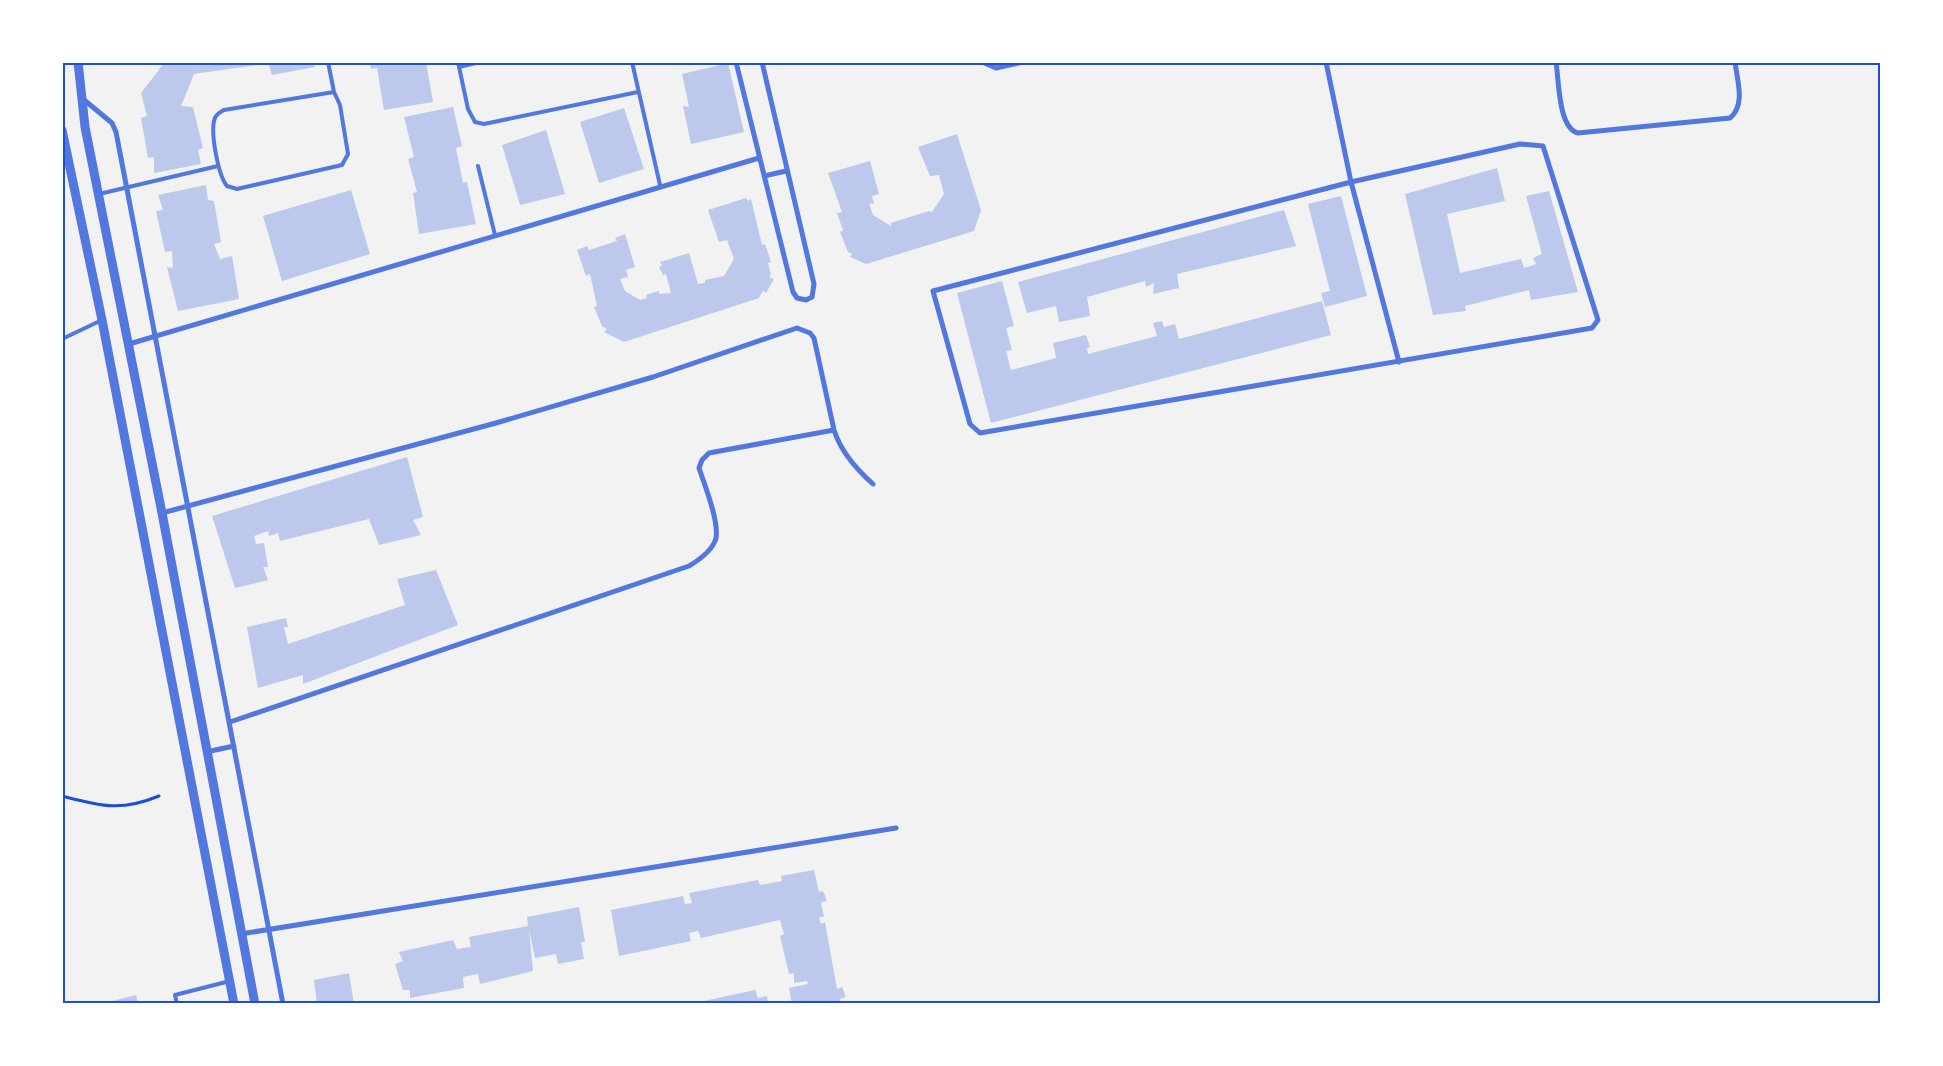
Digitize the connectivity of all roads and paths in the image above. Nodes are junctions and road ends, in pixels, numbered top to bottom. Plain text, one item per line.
1 (78, 62) edge
2 (328, 62) edge
3 (480, 62) edge
4 (632, 62) edge
5 (736, 62) edge
6 (762, 62) edge
7 (982, 62) edge
8 (1023, 62) edge
9 (1326, 62) edge
10 (1556, 62) edge
11 (1735, 62) edge
12 (458, 65) edge
13 (334, 92) junction
14 (638, 92) junction
15 (81, 97) junction
16 (63, 131) edge
17 (759, 158) junction
18 (218, 166) junction
19 (478, 166) dead end
20 (786, 171) junction
21 (764, 176) junction
22 (1351, 182) junction
23 (660, 185) junction
24 (127, 188) junction
25 (99, 194) junction
26 (495, 235) junction
27 (102, 320) junction
28 (155, 336) junction
29 (62, 339) edge
30 (128, 344) junction
31 (1399, 362) junction
32 (834, 430) junction
33 (873, 484) dead end
34 (188, 506) junction
35 (162, 513) junction
36 (230, 722) junction
37 (234, 746) junction
38 (206, 752) junction
39 (62, 796) edge
40 (159, 796) dead end
41 (896, 828) dead end
42 (270, 929) junction
43 (241, 934) junction
44 (230, 981) junction
45 (177, 1004) edge
46 (234, 1004) edge
47 (255, 1004) edge
48 (283, 1004) edge

1 - 15 street
2 - 13 lane
3 - 12 lane
4 - 14 lane
5 - 17 street
6 - 20 street
7 - 8 street
9 - 22 street
10 - 11 street
12 - 14 lane
13 - 18 lane
13 - 18 lane
14 - 23 lane
15 - 24 street
15 - 25 street
16 - 27 street
17 - 21 street
17 - 23 street
18 - 24 lane
19 - 26 lane
20 - 21 street
20 - 21 street
22 - 31 street
22 - 31 street
22 - 31 street
23 - 26 street
24 - 25 lane
24 - 28 street
25 - 30 street
26 - 28 street
27 - 29 lane
27 - 44 street
28 - 30 street
28 - 34 street
30 - 35 street
32 - 33 street
32 - 34 street
32 - 36 street
34 - 35 street
34 - 36 street
35 - 38 street
36 - 37 street
37 - 38 street
37 - 42 street
38 - 43 street
39 - 40 path
41 - 42 street
42 - 43 street
42 - 48 street
43 - 47 street
44 - 45 lane
44 - 46 street

